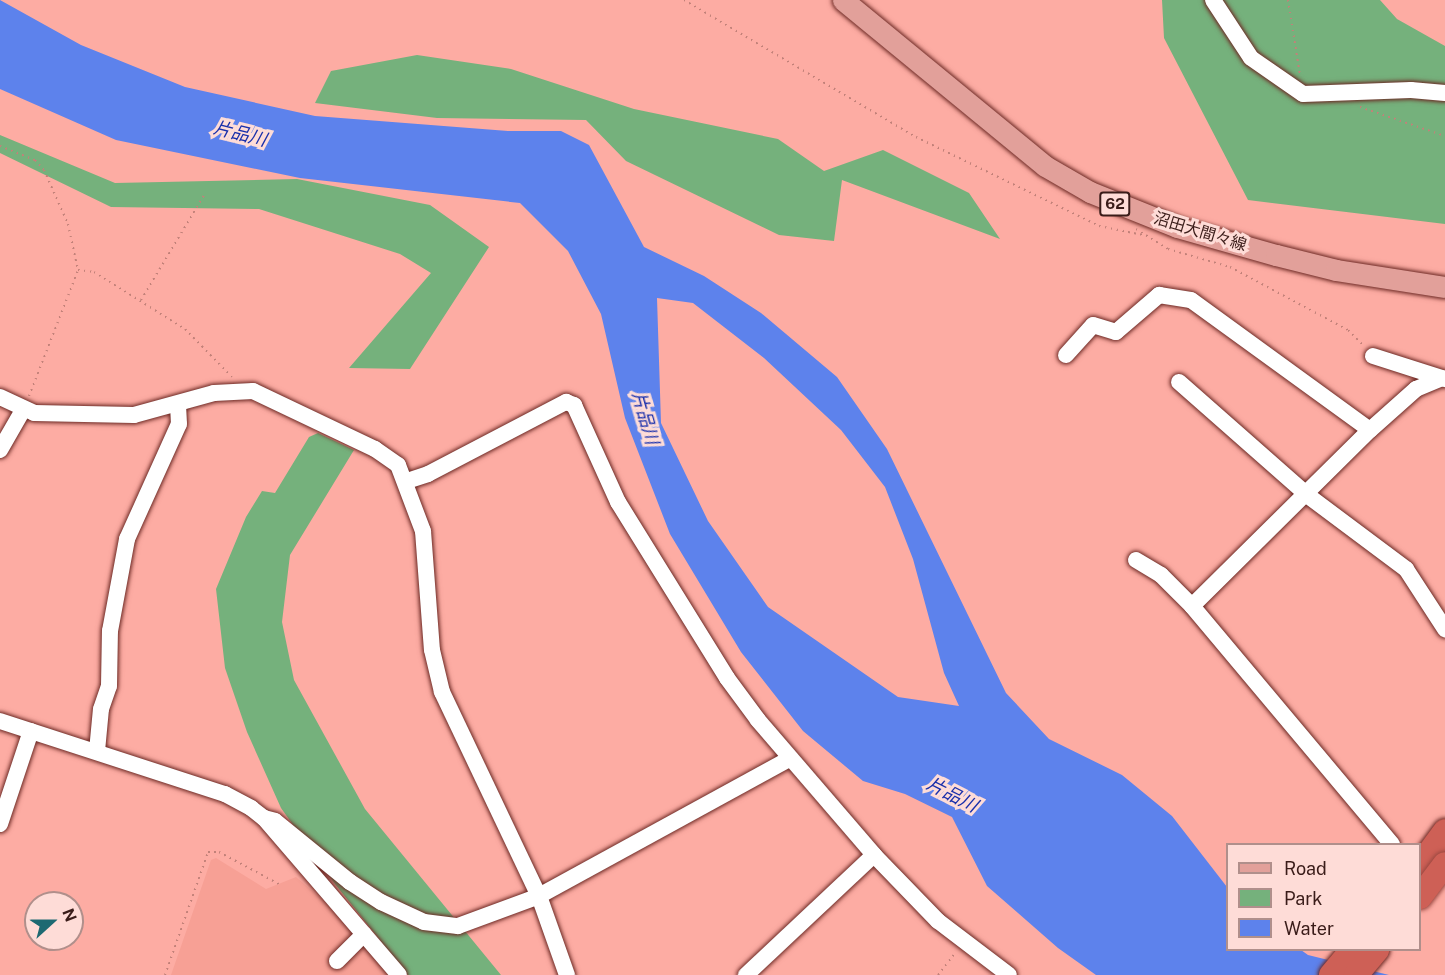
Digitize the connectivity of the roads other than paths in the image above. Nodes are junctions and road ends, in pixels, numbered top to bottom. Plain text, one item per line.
1 (843, 0) edge
2 (1213, 0) edge
3 (1445, 93) edge
4 (1445, 287) edge
5 (1066, 355) dead end
6 (1373, 356) road end
7 (1444, 378) edge
8 (1179, 382) dead end
9 (0, 397) edge
10 (178, 405) junction
11 (23, 410) junction
12 (1370, 430) junction
13 (0, 450) edge
14 (407, 481) junction
15 (1307, 495) junction
16 (1136, 560) dead end
17 (1192, 606) junction
18 (1445, 629) edge
19 (0, 721) edge
20 (31, 731) junction
21 (97, 751) junction
22 (789, 759) junction
23 (264, 818) junction
24 (0, 824) edge
25 (1445, 831) edge
26 (1391, 843) edge
27 (874, 855) junction
28 (1421, 863) edge
29 (1445, 864) edge
30 (1421, 869) edge
31 (1437, 891) edge
32 (539, 896) junction
33 (364, 934) junction
34 (1351, 951) edge
35 (1376, 951) edge
36 (337, 961) dead end
37 (399, 975) edge
38 (567, 975) edge
39 (746, 975) edge
40 (1009, 975) edge
41 (1331, 975) edge
42 (1356, 975) edge

1 - 4 main road, 沼田大間々線 / 62
2 - 3 street
5 - 12 street
6 - 7 street
7 - 12 street
8 - 15 street
9 - 11 street
10 - 11 street
10 - 14 street
10 - 21 street
11 - 13 street
12 - 15 street
14 - 22 street
14 - 32 street
15 - 17 street
15 - 18 street
16 - 17 street
17 - 26 street
19 - 20 street
20 - 21 street
20 - 24 street
21 - 23 street
22 - 27 street
22 - 32 street
23 - 32 street
23 - 33 street
25 - 28 highway
27 - 39 street
27 - 40 street
29 - 31 highway, bridge
30 - 31 street
32 - 38 street
33 - 36 street
33 - 37 street
34 - 41 highway
35 - 42 highway

